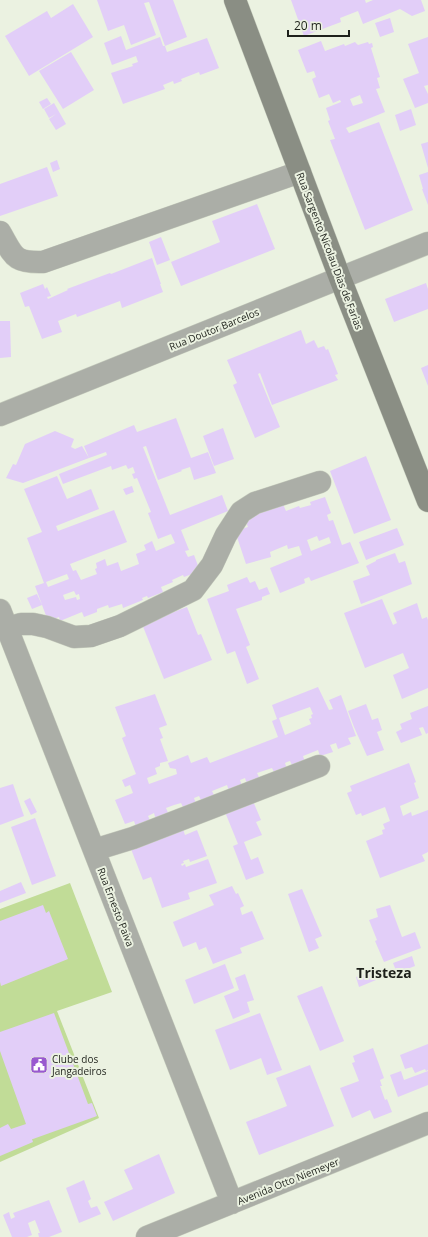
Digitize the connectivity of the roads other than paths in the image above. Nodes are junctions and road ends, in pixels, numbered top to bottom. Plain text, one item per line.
1 (235, 0) edge
2 (300, 172) junction
3 (0, 232) edge
4 (428, 243) edge
5 (340, 278) junction
6 (0, 416) edge
7 (320, 482) dead end
8 (428, 501) edge
9 (4, 619) edge
10 (319, 766) dead end
11 (94, 850) junction
12 (428, 1123) edge
13 (232, 1203) junction
14 (147, 1237) edge

1 - 2 main road, Rua Sargento Nicolau Dias de Farias
2 - 3 street
2 - 5 main road, Rua Sargento Nicolau Dias de Farias
4 - 5 street, Rua Doutor Barcelos
5 - 6 street, Rua Doutor Barcelos
5 - 8 main road, Rua Sargento Nicolau Dias de Farias
7 - 9 street
9 - 11 street, Rua Ernesto Paiva
10 - 11 street
11 - 13 street, Rua Ernesto Paiva
12 - 13 street, Avenida Otto Niemeyer
13 - 14 street, Avenida Otto Niemeyer

